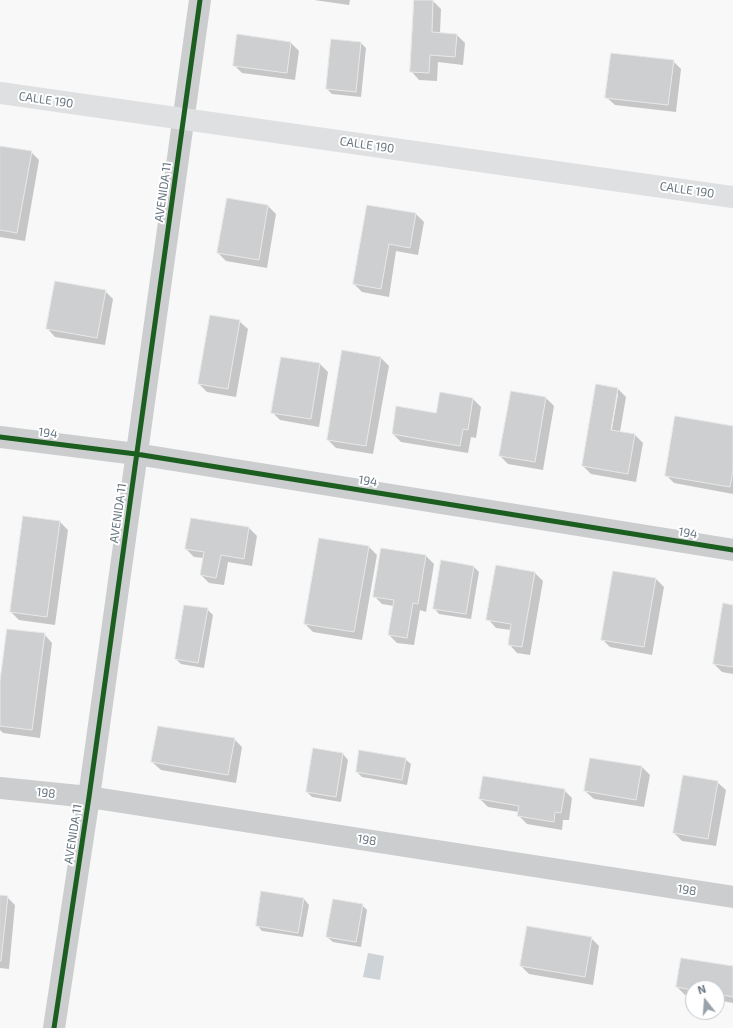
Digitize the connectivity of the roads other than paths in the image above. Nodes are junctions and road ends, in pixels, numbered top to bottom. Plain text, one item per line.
1 (200, 0) edge
2 (0, 93) edge
3 (183, 119) junction
4 (733, 196) edge
5 (0, 437) edge
6 (136, 454) junction
7 (733, 550) edge
8 (0, 788) edge
9 (89, 797) junction
10 (733, 898) edge
11 (54, 1028) edge

1 - 3 street, AVENIDA 11
2 - 3 main road, CALLE 190
3 - 4 main road, CALLE 190
3 - 6 street, AVENIDA 11
5 - 6 street, 194
6 - 7 street, 194
6 - 9 street, AVENIDA 11
8 - 9 street, 198
9 - 10 street, 198
9 - 11 street, AVENIDA 11

